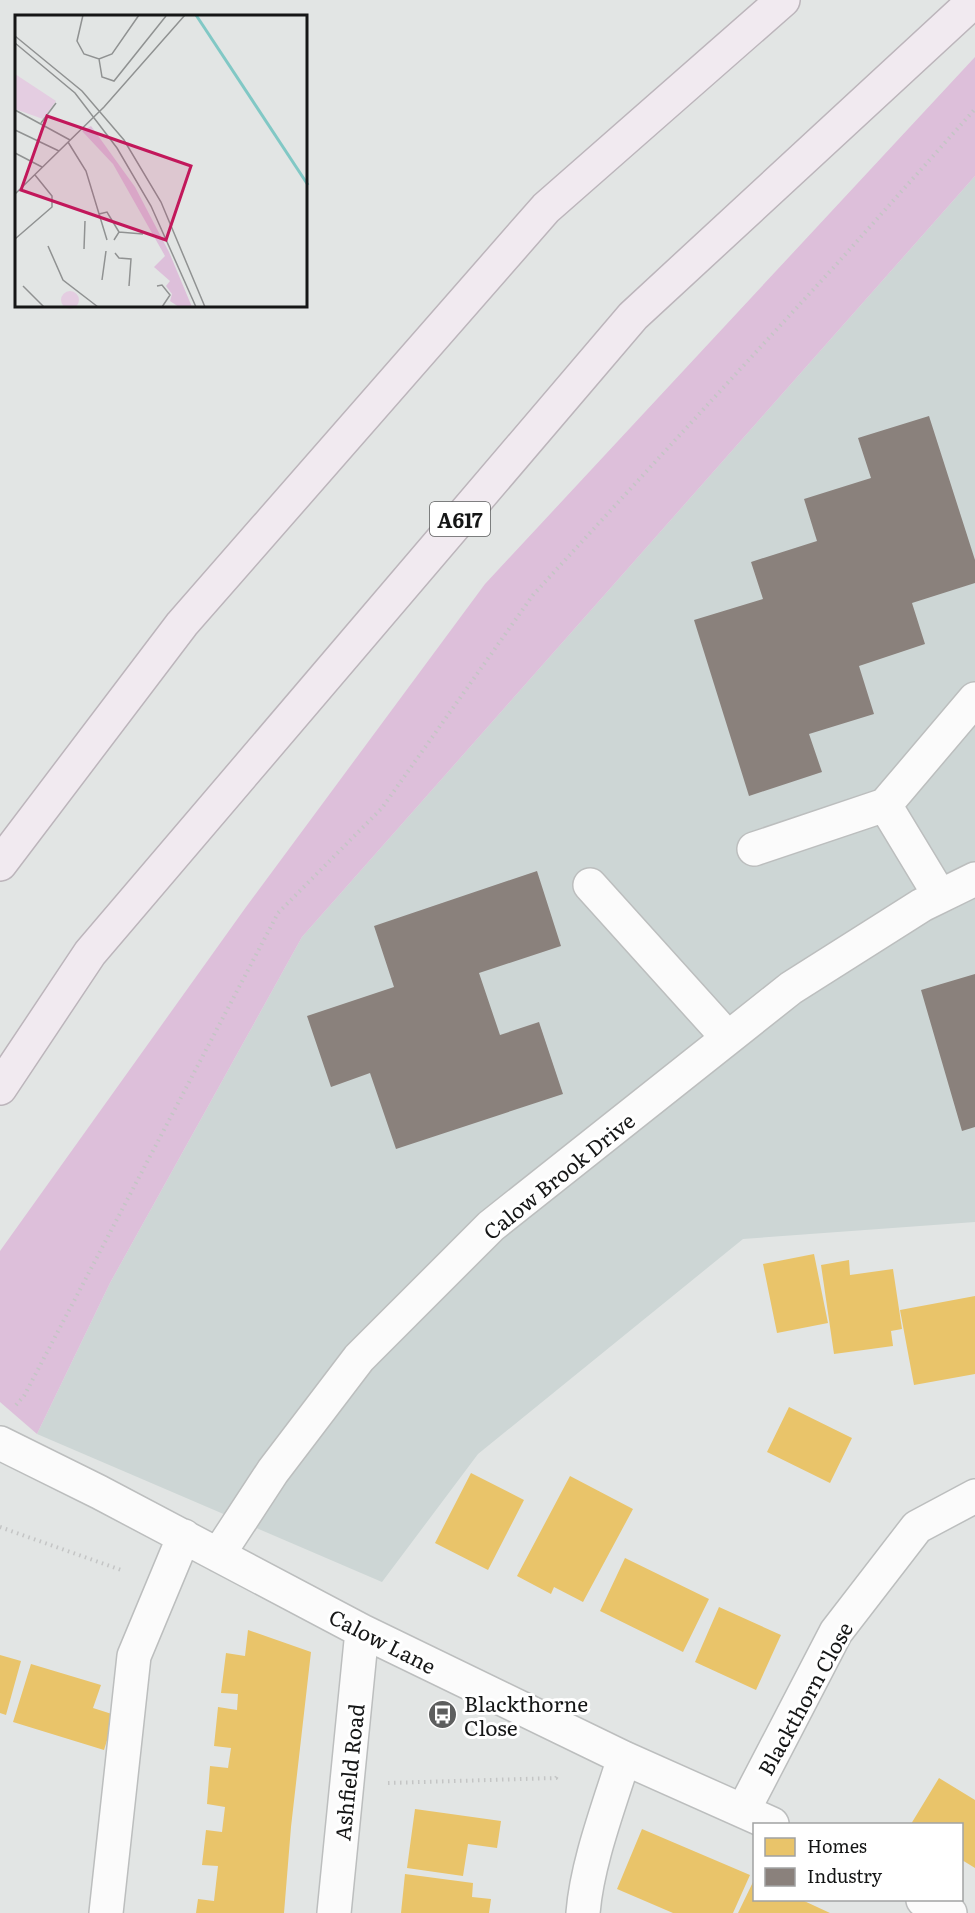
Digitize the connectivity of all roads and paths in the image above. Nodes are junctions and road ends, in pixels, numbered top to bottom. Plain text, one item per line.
1 (783, 0) edge
2 (975, 0) edge
3 (975, 109) edge
4 (975, 699) edge
5 (885, 805) junction
6 (754, 849) dead end
7 (0, 864) edge
8 (975, 879) edge
9 (590, 885) dead end
10 (940, 896) junction
11 (728, 1038) junction
12 (0, 1088) edge
13 (12, 1410) dead end
14 (0, 1443) edge
15 (975, 1497) edge
16 (0, 1527) edge
17 (184, 1536) junction
18 (218, 1555) junction
19 (164, 1580) junction
20 (362, 1631) junction
21 (582, 1738) junction
22 (624, 1758) junction
23 (346, 1784) junction
24 (757, 1817) edge
25 (927, 1901) edge
26 (106, 1913) edge
27 (334, 1913) edge
28 (583, 1913) edge
29 (950, 1913) edge

1 - 7 highway
2 - 12 highway, A617
3 - 13 path
4 - 5 street
5 - 6 street
5 - 10 street
8 - 10 street, Calow Brook Drive
9 - 11 street
10 - 11 street, Calow Brook Drive
11 - 18 street, Calow Brook Drive
14 - 17 street, Calow Lane
15 - 24 street, Blackthorn Close
16 - 19 path
17 - 18 street, Calow Lane
17 - 19 street
18 - 20 street, Calow Lane
19 - 26 street
20 - 21 street, Calow Lane
20 - 23 street, Ashfield Road
21 - 22 street, Calow Lane
21 - 23 path
22 - 24 street, Calow Lane
22 - 28 street
23 - 27 street, Ashfield Road
25 - 29 street

